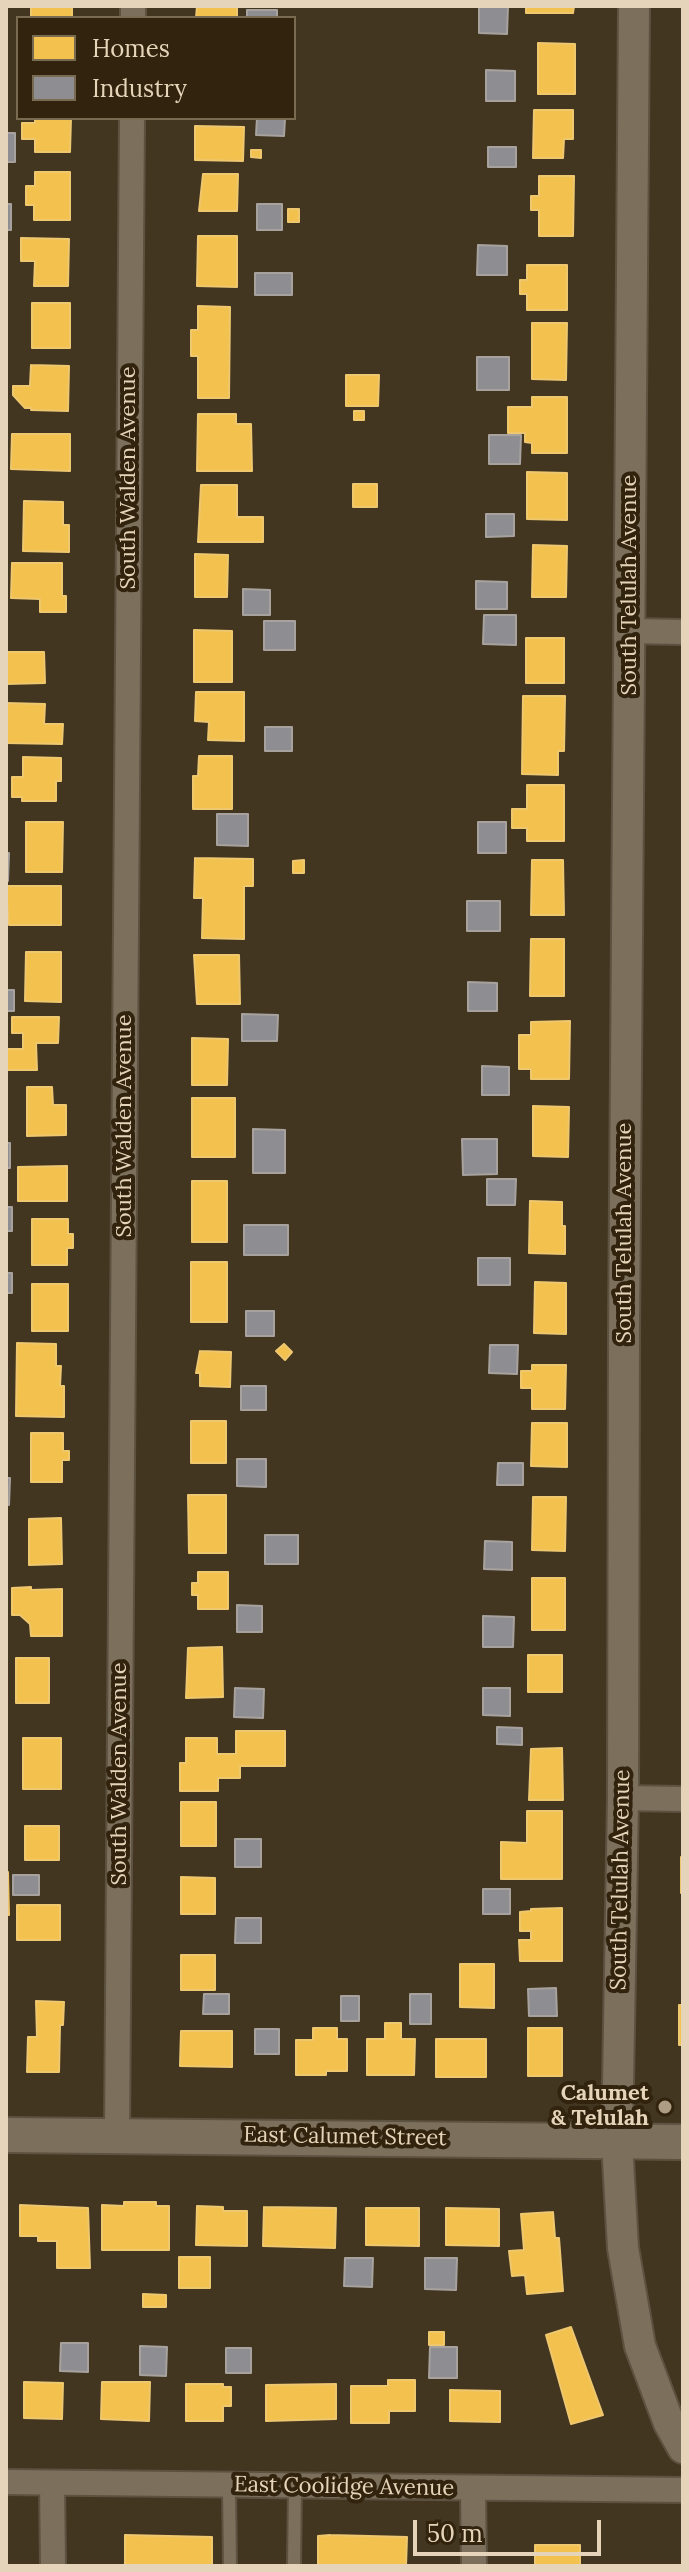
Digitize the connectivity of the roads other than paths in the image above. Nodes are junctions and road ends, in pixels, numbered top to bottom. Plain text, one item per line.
1 (634, 6) edge
2 (132, 120) edge
3 (631, 631) junction
4 (683, 632) edge
5 (623, 1798) junction
6 (683, 1799) edge
7 (6, 2135) edge
8 (117, 2135) junction
9 (617, 2142) junction
10 (683, 2142) edge
11 (683, 2448) edge
12 (6, 2482) edge
13 (52, 2483) junction
14 (229, 2486) junction
15 (295, 2486) junction
16 (473, 2488) junction
17 (683, 2490) edge
18 (53, 2566) edge
19 (230, 2566) edge
20 (294, 2566) edge
21 (474, 2566) edge

1 - 3 street, South Telulah Avenue
2 - 8 street, South Walden Avenue
3 - 4 street
3 - 5 street, South Telulah Avenue
5 - 6 street
5 - 9 street, South Telulah Avenue
7 - 8 main road, East Calumet Street
8 - 9 main road, East Calumet Street
9 - 10 main road, East Calumet Street
9 - 11 street, South Telulah Avenue
12 - 13 street, East Coolidge Avenue
13 - 14 street, East Coolidge Avenue
13 - 18 street
14 - 15 street, East Coolidge Avenue
14 - 19 lane
15 - 16 street, East Coolidge Avenue
15 - 20 lane
16 - 17 street, East Coolidge Avenue
16 - 21 street

